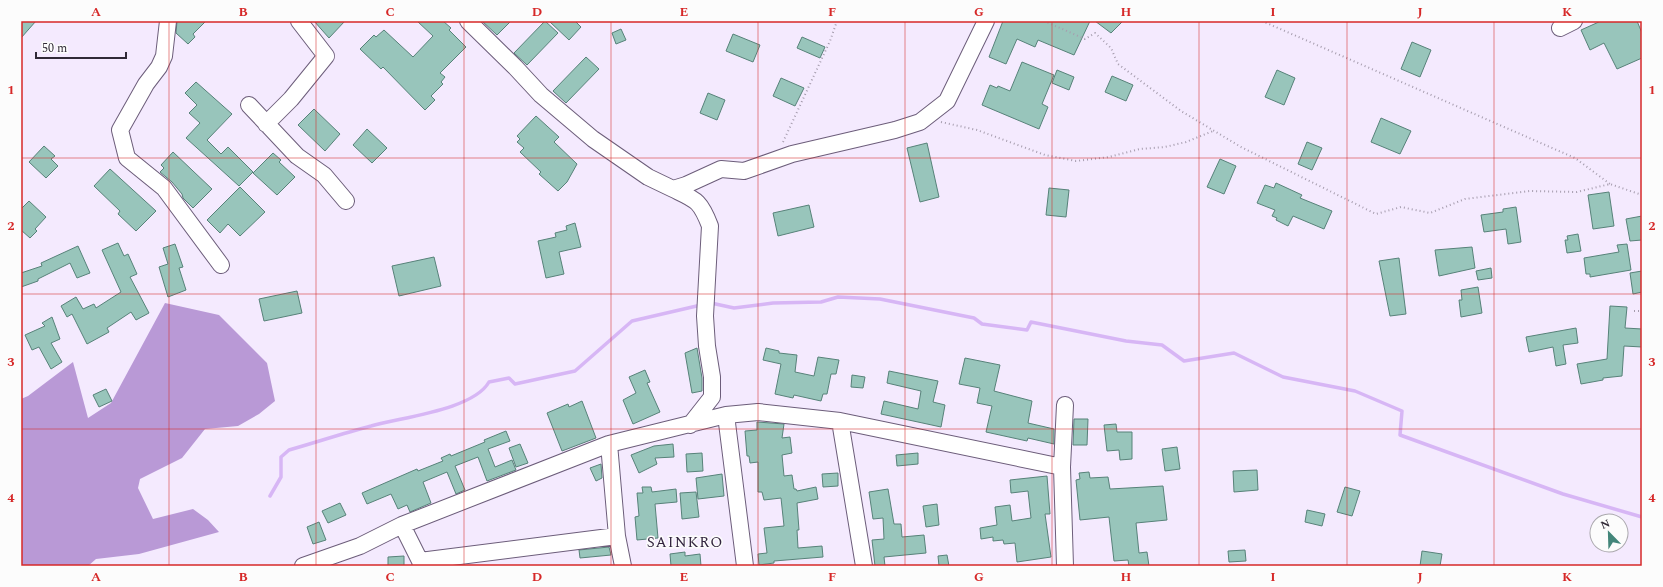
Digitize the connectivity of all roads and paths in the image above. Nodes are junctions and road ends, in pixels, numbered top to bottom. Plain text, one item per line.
1 (168, 21) edge
2 (299, 21) edge
3 (468, 21) edge
4 (837, 21) edge
5 (986, 21) edge
6 (1044, 21) edge
7 (1262, 21) edge
8 (1574, 21) edge
9 (1560, 28) dead end
10 (249, 105) dead end
11 (920, 122) junction
12 (266, 124) junction
13 (1213, 130) junction
14 (780, 145) dead end
15 (1610, 184) junction
16 (673, 189) junction
17 (1642, 195) edge
18 (346, 201) dead end
19 (221, 265) dead end
20 (1642, 310) edge
21 (1634, 311) dead end
22 (1065, 405) dead end
23 (726, 415) junction
24 (840, 422) junction
25 (690, 425) junction
26 (609, 444) junction
27 (1062, 467) junction
28 (402, 525) junction
29 (617, 536) junction
30 (421, 563) edge
31 (303, 566) edge
32 (623, 566) edge
33 (745, 566) edge
34 (864, 566) edge
35 (1065, 566) edge

1 - 19 street
2 - 12 street
3 - 16 street
4 - 14 path
5 - 11 street
6 - 13 path
7 - 15 path
8 - 9 street
10 - 12 street
11 - 13 path
11 - 16 street
12 - 18 street
13 - 15 path
15 - 17 path
16 - 25 street
20 - 21 path
22 - 27 street
23 - 24 street
23 - 25 street
23 - 33 street
24 - 27 street
24 - 34 street
25 - 26 street
26 - 28 street
26 - 29 street
27 - 35 street
28 - 30 street
28 - 31 street
29 - 30 street
29 - 32 street

